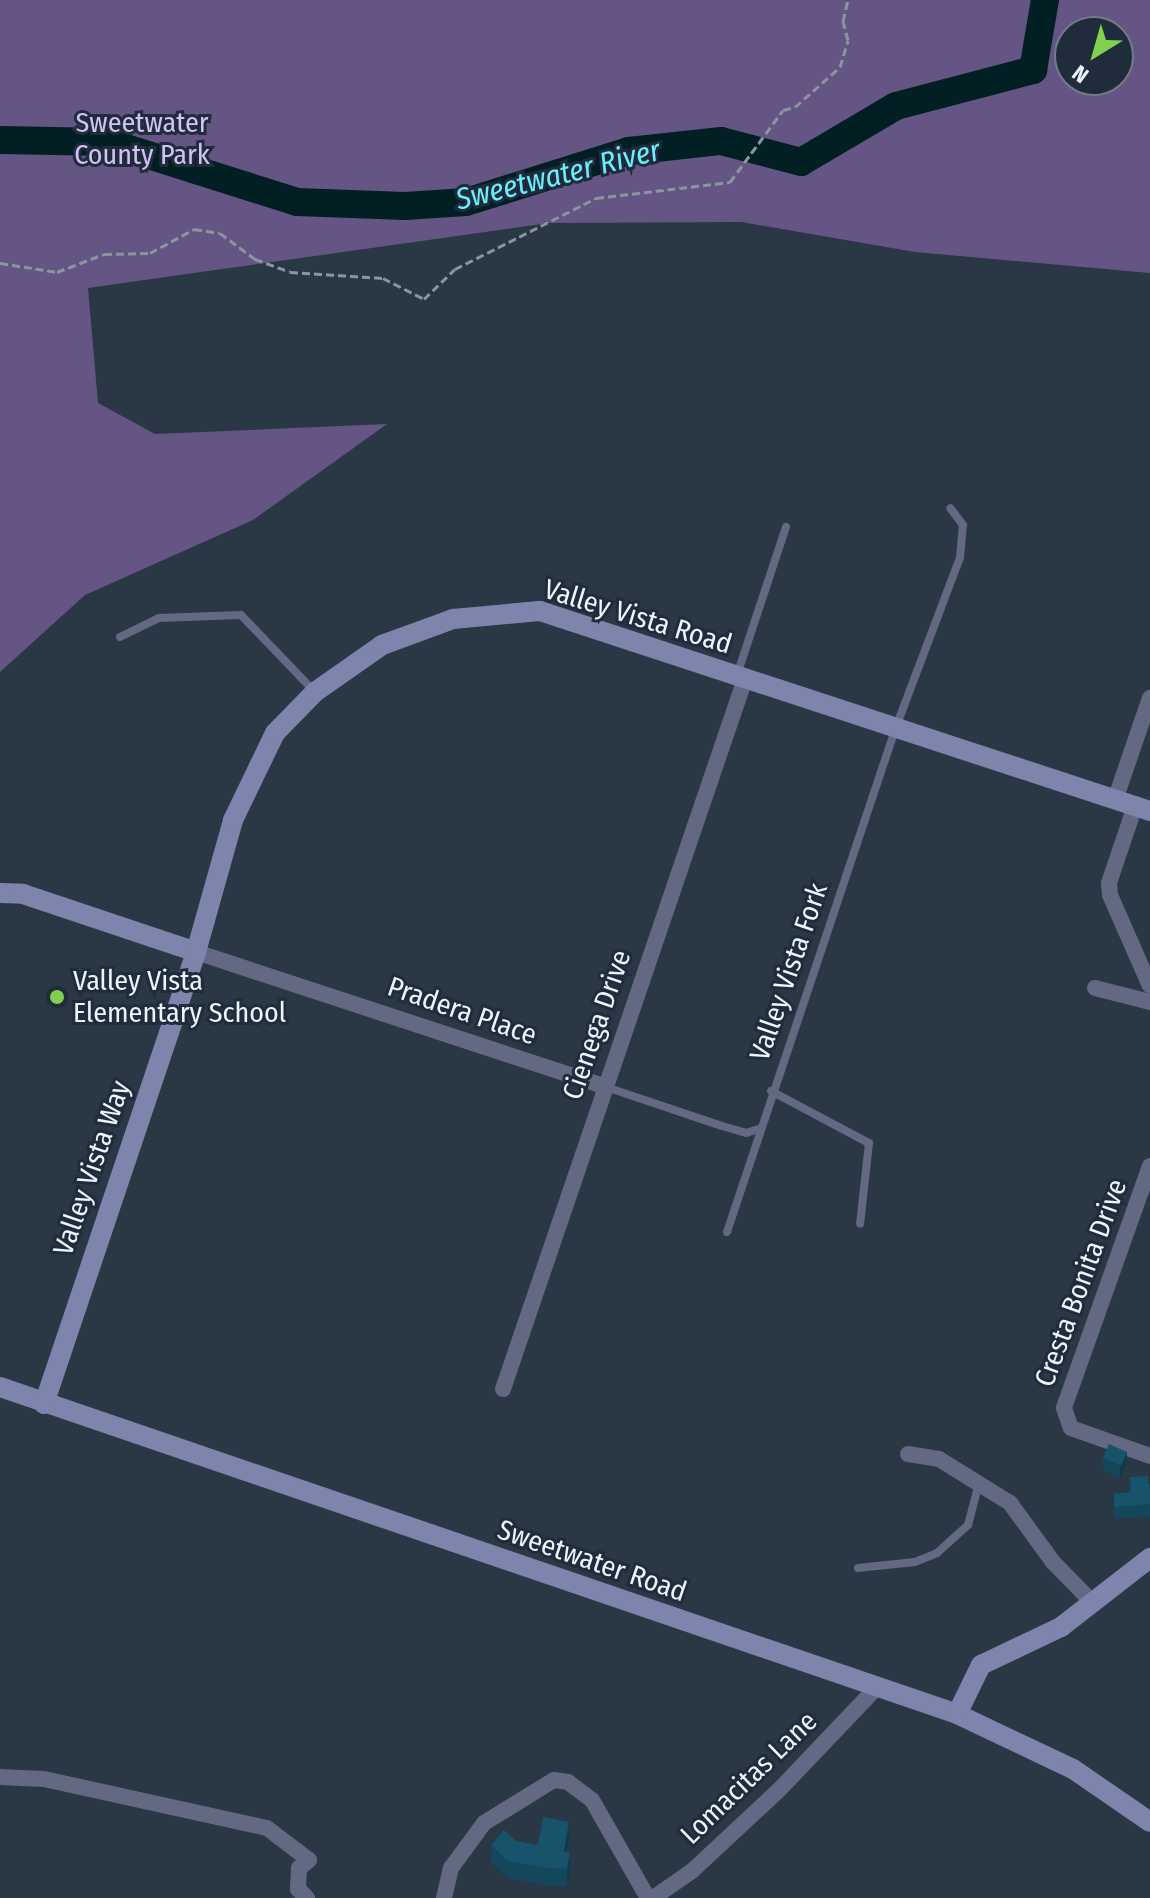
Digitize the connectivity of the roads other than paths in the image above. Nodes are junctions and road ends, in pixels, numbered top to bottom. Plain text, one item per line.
1 (950, 508) dead end
2 (786, 527) dead end
3 (120, 637) dead end
4 (741, 678) junction
5 (315, 692) junction
6 (1150, 698) edge
7 (896, 727) junction
8 (1133, 806) edge
9 (0, 893) edge
10 (196, 952) junction
11 (1150, 986) edge
12 (1095, 988) dead end
13 (1150, 1002) edge
14 (603, 1086) junction
15 (771, 1091) junction
16 (758, 1129) junction
17 (1150, 1166) edge
18 (860, 1224) dead end
19 (727, 1232) dead end
20 (0, 1387) edge
21 (503, 1389) dead end
22 (44, 1404) junction
23 (908, 1454) dead end
24 (1150, 1456) edge
25 (979, 1483) junction
26 (1150, 1558) edge
27 (858, 1568) dead end
28 (1092, 1602) junction
29 (876, 1688) junction
30 (957, 1714) junction
31 (0, 1777) edge
32 (1150, 1822) edge
33 (307, 1898) edge
34 (444, 1898) edge
35 (650, 1898) edge

1 - 7 lane, Valley Vista Fork
2 - 4 lane
3 - 5 lane
4 - 5 street, Valley Vista Road
4 - 7 street, Valley Vista Road
4 - 14 street, Cienega Drive
5 - 10 street, Valley Vista Road
6 - 8 street
7 - 8 street, Valley Vista Road
7 - 15 lane, Valley Vista Fork
8 - 11 street
9 - 10 street
10 - 14 street, Pradera Place
10 - 22 street, Valley Vista Way
12 - 13 street
14 - 16 lane, Pradera Place
14 - 21 street, Cienega Drive
15 - 16 lane, Valley Vista Fork
15 - 18 lane
16 - 19 lane, Valley Vista Fork
17 - 24 street, Cresta Bonita Drive
20 - 22 street, Sweetwater Road
22 - 29 street, Sweetwater Road
23 - 25 street
25 - 27 lane
25 - 28 street
26 - 28 street
28 - 30 street
29 - 30 street, Sweetwater Road
29 - 35 street, Lomacitas Lane
30 - 32 street, Sweetwater Road
31 - 33 street
34 - 35 street

